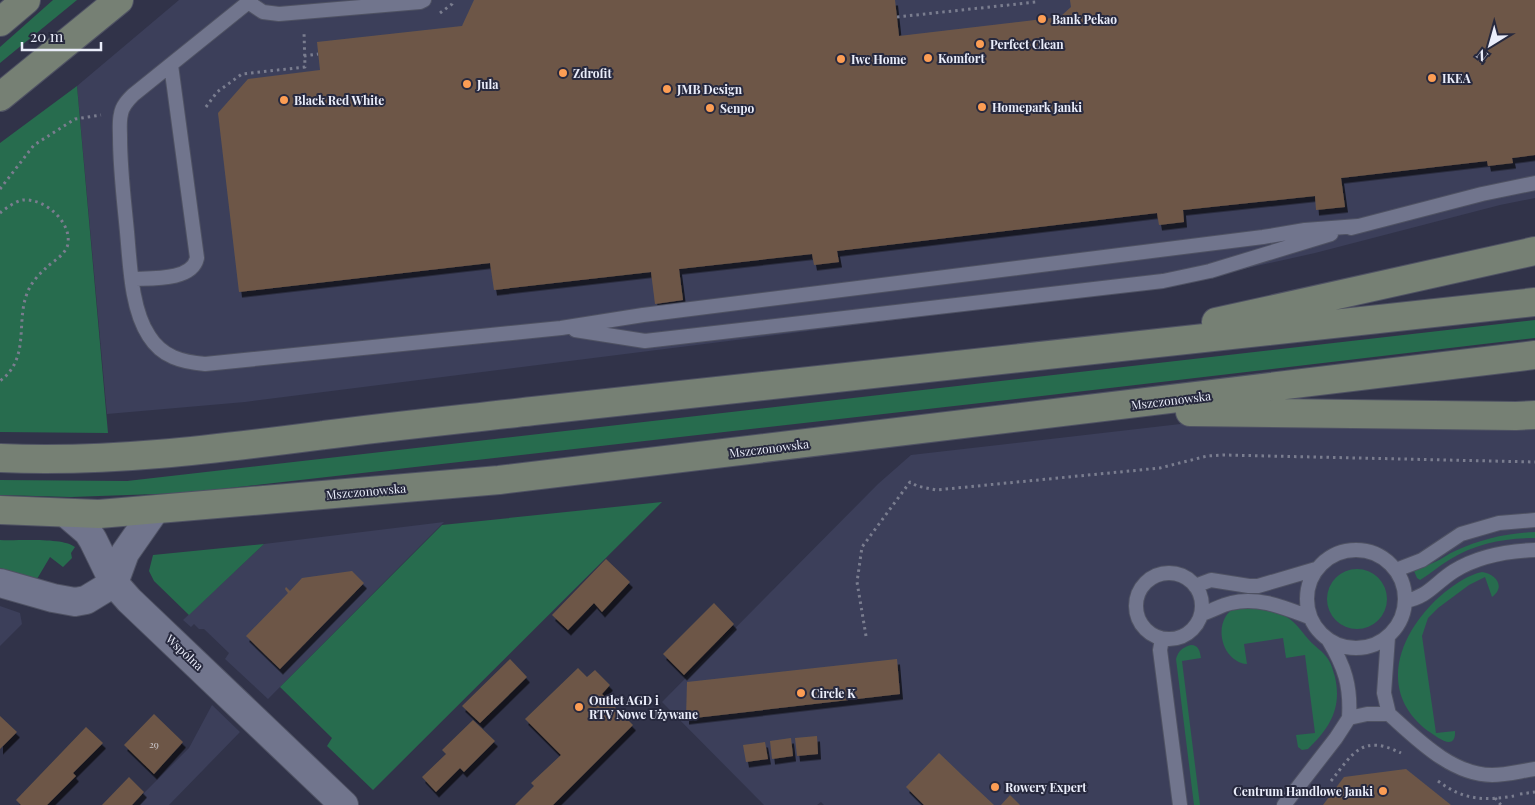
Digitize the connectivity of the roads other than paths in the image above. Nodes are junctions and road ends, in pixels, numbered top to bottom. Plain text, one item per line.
1 (26, 0) edge
2 (119, 0) edge
3 (424, 0) edge
4 (249, 1) edge
5 (0, 22) edge
6 (171, 65) junction
7 (0, 97) edge
8 (1535, 184) edge
9 (1358, 226) junction
10 (1535, 251) edge
11 (132, 279) junction
12 (1535, 302) edge
13 (561, 328) junction
14 (1065, 355) junction
15 (1535, 355) edge
16 (1084, 411) junction
17 (1535, 415) edge
18 (0, 458) edge
19 (0, 510) edge
20 (155, 510) junction
21 (67, 514) junction
22 (1535, 520) edge
23 (1535, 550) edge
24 (1316, 569) junction
25 (1396, 570) junction
26 (0, 583) edge
27 (114, 583) junction
28 (1195, 586) junction
29 (1405, 601) junction
30 (1202, 614) junction
31 (1309, 617) junction
32 (1388, 637) junction
33 (1162, 638) junction
34 (1327, 639) junction
35 (1389, 714) junction
36 (1349, 718) junction
37 (1535, 769) edge
38 (344, 805) edge
39 (1180, 805) edge
40 (1284, 805) edge

1 - 5 main road
2 - 7 main road
3 - 4 lane
4 - 6 lane
6 - 11 lane
6 - 11 lane
8 - 9 lane
9 - 13 lane
9 - 13 lane
10 - 14 main road
11 - 13 lane
12 - 14 main road
14 - 18 main road
15 - 16 main road, Mszczonowska
16 - 17 main road
16 - 20 main road, Mszczonowska
19 - 21 main road, Mszczonowska
20 - 21 main road, Mszczonowska
20 - 27 street
21 - 27 street, Wspólna
22 - 25 lane
23 - 29 lane
24 - 25 lane
24 - 28 lane
24 - 31 lane
25 - 29 lane
26 - 27 street
27 - 38 street, Wspólna
28 - 30 lane
28 - 33 lane
29 - 32 lane
30 - 31 lane
30 - 33 lane
31 - 34 lane
32 - 34 lane
32 - 35 lane
33 - 39 lane
34 - 36 lane
35 - 36 lane
35 - 37 lane
36 - 40 lane

